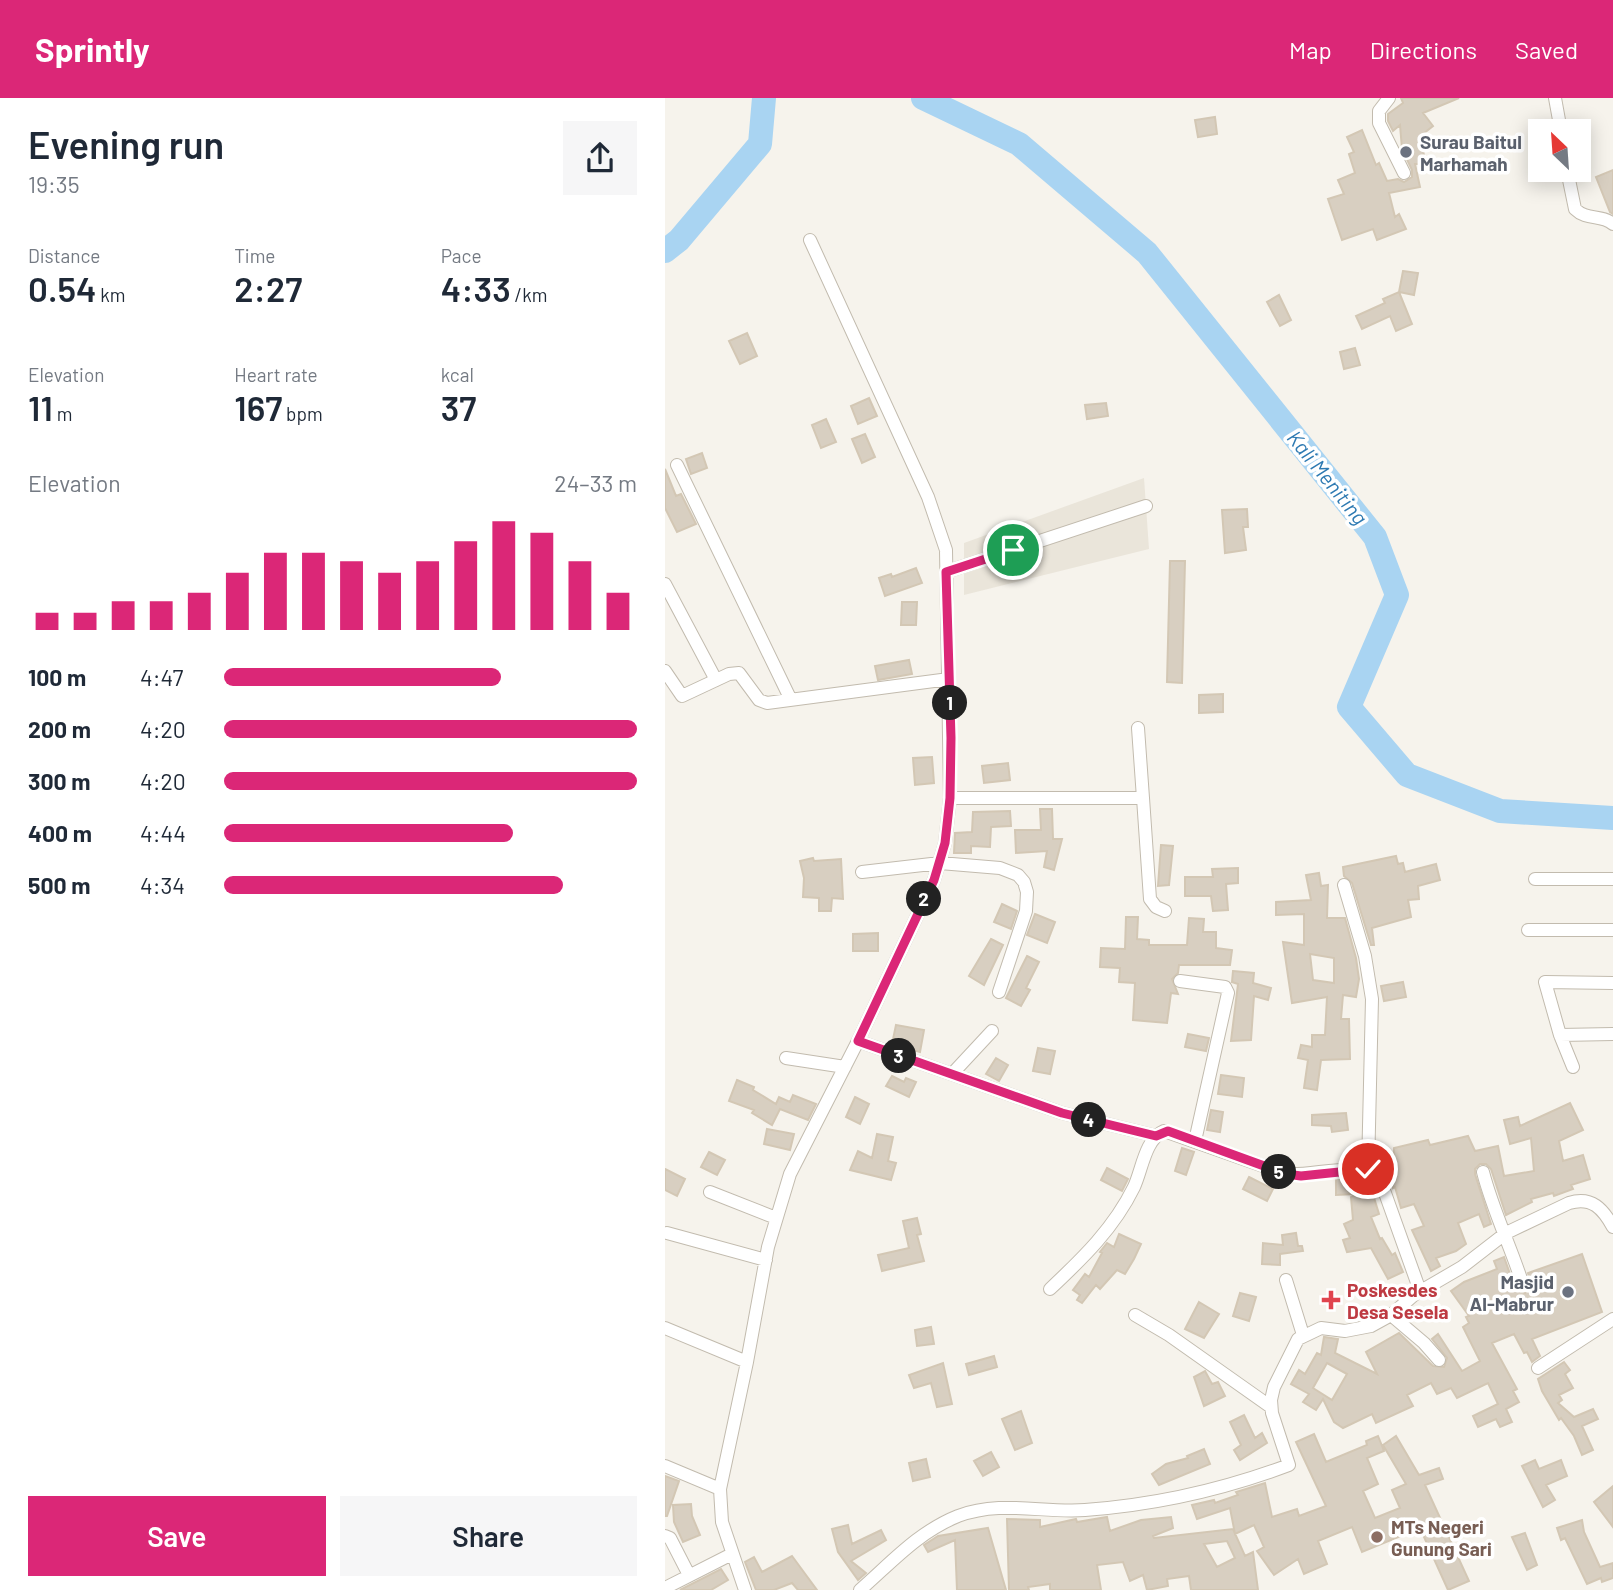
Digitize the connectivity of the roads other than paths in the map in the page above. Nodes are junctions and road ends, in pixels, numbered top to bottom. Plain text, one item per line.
1 (1389, 98) edge
2 (1555, 98) edge
3 (1559, 119) edge
4 (1404, 173) dead end
5 (1569, 182) edge
6 (1613, 224) edge
7 (810, 240) dead end
8 (677, 465) dead end
9 (1146, 506) dead end
10 (946, 572) junction
11 (666, 589) edge
12 (665, 671) edge
13 (949, 679) junction
14 (716, 680) junction
15 (790, 698) junction
16 (1137, 728) dead end
17 (950, 798) junction
18 (1143, 798) junction
19 (940, 863) junction
20 (862, 872) dead end
21 (1535, 879) dead end
22 (1613, 879) edge
23 (1344, 885) dead end
24 (1165, 911) dead end
25 (1528, 930) dead end
26 (1613, 930) edge
27 (1180, 981) dead end
28 (1613, 983) edge
29 (999, 992) dead end
30 (992, 1031) dead end
31 (1613, 1034) edge
32 (1560, 1035) junction
33 (858, 1041) junction
34 (786, 1058) dead end
35 (845, 1067) junction
36 (1573, 1067) dead end
37 (952, 1074) junction
38 (1156, 1136) junction
39 (1195, 1141) junction
40 (1368, 1169) junction
41 (1483, 1172) dead end
42 (710, 1192) dead end
43 (776, 1217) junction
44 (1613, 1227) edge
45 (667, 1233) dead end
46 (1506, 1233) junction
47 (766, 1260) junction
48 (1286, 1280) dead end
49 (1523, 1285) dead end
50 (1050, 1289) dead end
51 (1420, 1291) junction
52 (1135, 1315) dead end
53 (1391, 1315) junction
54 (1613, 1319) edge
55 (665, 1328) edge
56 (1304, 1335) junction
57 (1439, 1360) dead end
58 (747, 1362) junction
59 (1538, 1368) dead end
60 (1271, 1407) junction
61 (665, 1466) edge
62 (720, 1489) junction
63 (665, 1536) edge
64 (731, 1554) junction
65 (689, 1575) junction
66 (665, 1588) edge
67 (745, 1590) edge
68 (860, 1590) edge

1 - 4 street
2 - 3 street
5 - 6 street
7 - 10 street
8 - 15 street
9 - 10 street
10 - 13 street
11 - 14 street
12 - 14 street
13 - 15 street
13 - 17 street
14 - 15 street
16 - 18 street
17 - 18 street
17 - 19 street
18 - 24 street
19 - 20 street
19 - 29 street
19 - 33 street
21 - 22 street
23 - 40 street
25 - 26 street
27 - 39 street
28 - 32 street
30 - 37 street
31 - 32 street
32 - 36 street
33 - 35 street
33 - 37 street
34 - 35 street
35 - 43 street
37 - 38 street
38 - 39 street
38 - 50 street
39 - 40 street
40 - 51 street
41 - 46 street
42 - 43 street
43 - 47 street
44 - 46 street
45 - 47 street
46 - 49 street
46 - 51 street
47 - 58 street
48 - 56 street
51 - 53 street
52 - 60 street
53 - 56 street
53 - 57 street
54 - 59 street
55 - 58 street
56 - 60 street
58 - 62 street
60 - 68 street
61 - 62 street
62 - 64 street
63 - 65 street
64 - 65 street
64 - 67 street
65 - 66 street

